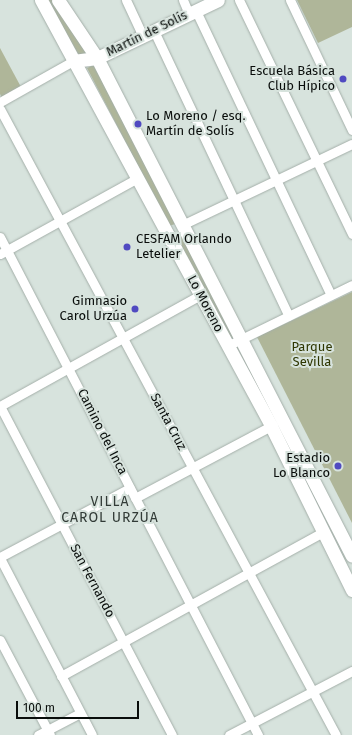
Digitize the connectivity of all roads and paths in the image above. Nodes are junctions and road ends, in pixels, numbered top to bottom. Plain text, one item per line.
1 (41, 0) edge
2 (58, 0) edge
3 (126, 0) edge
4 (183, 0) edge
5 (218, 0) edge
6 (239, 0) edge
7 (290, 0) edge
8 (193, 12) junction
9 (148, 34) junction
10 (97, 58) junction
11 (73, 61) junction
12 (0, 102) edge
13 (0, 108) edge
14 (352, 130) edge
15 (352, 144) edge
16 (317, 160) junction
17 (136, 179) junction
18 (276, 180) junction
19 (234, 200) junction
20 (60, 221) junction
21 (184, 224) junction
22 (352, 234) edge
23 (0, 237) edge
24 (168, 237) junction
25 (3, 252) edge
26 (352, 285) edge
27 (200, 295) junction
28 (331, 295) junction
29 (289, 316) junction
30 (123, 338) junction
31 (243, 338) junction
32 (227, 346) junction
33 (69, 368) junction
34 (0, 406) edge
35 (271, 426) junction
36 (192, 467) junction
37 (130, 488) junction
38 (135, 498) junction
39 (62, 524) junction
40 (323, 532) junction
41 (352, 556) edge
42 (0, 557) edge
43 (249, 573) junction
44 (352, 590) edge
45 (190, 605) junction
46 (0, 640) edge
47 (123, 642) junction
48 (352, 671) edge
49 (61, 676) junction
50 (313, 692) junction
51 (80, 713) junction
52 (252, 723) junction
53 (48, 733) edge
54 (38, 735) edge
55 (92, 735) edge
56 (172, 735) edge
57 (229, 735) edge
58 (258, 735) edge
59 (336, 735) edge

1 - 11 street, Lo Moreno
2 - 10 street, Lo Moreno
3 - 9 street
4 - 8 street
5 - 8 street, Martín de Solís
6 - 16 street
7 - 14 street
8 - 9 street, Martín de Solís
8 - 18 street
9 - 10 street, Martín de Solís
9 - 19 street
10 - 11 street, Martín de Solís
10 - 21 street, Lo Moreno
11 - 12 street
11 - 17 street, Lo Moreno
13 - 20 street, Santa Cruz
15 - 16 street
16 - 18 street
16 - 22 street
17 - 20 street
17 - 24 street, Lo Moreno
18 - 19 street
18 - 28 street
19 - 21 street
19 - 29 street
20 - 25 street
20 - 30 street, Santa Cruz
21 - 24 street
21 - 31 street, Lo Moreno
23 - 25 street, Camino del Inca
24 - 27 street, Lo Moreno
25 - 33 street, Camino del Inca
26 - 28 street
27 - 30 street
27 - 32 street, Lo Moreno
28 - 29 street
29 - 31 street
30 - 33 street
30 - 36 street, Santa Cruz
31 - 32 street
31 - 41 street, Lo Moreno
32 - 35 street, Lo Moreno
33 - 34 street
33 - 37 street, Camino del Inca
34 - 39 street, San Fernando
35 - 36 street
35 - 40 street, Lo Moreno
36 - 38 street
36 - 43 street, Santa Cruz
37 - 38 street, Camino del Inca
37 - 39 street
38 - 45 street, Camino del Inca
39 - 42 street
39 - 47 street, San Fernando
40 - 43 street
40 - 44 street, Lo Moreno
42 - 49 street
43 - 45 street
43 - 50 street, Santa Cruz
45 - 47 street
45 - 52 street, Camino del Inca
46 - 53 street
47 - 49 street
47 - 56 street, San Fernando
48 - 50 street
49 - 51 street
50 - 52 street
50 - 59 street, Santa Cruz
51 - 53 street
51 - 55 street
52 - 57 street
52 - 58 street, Camino del Inca
53 - 54 street

